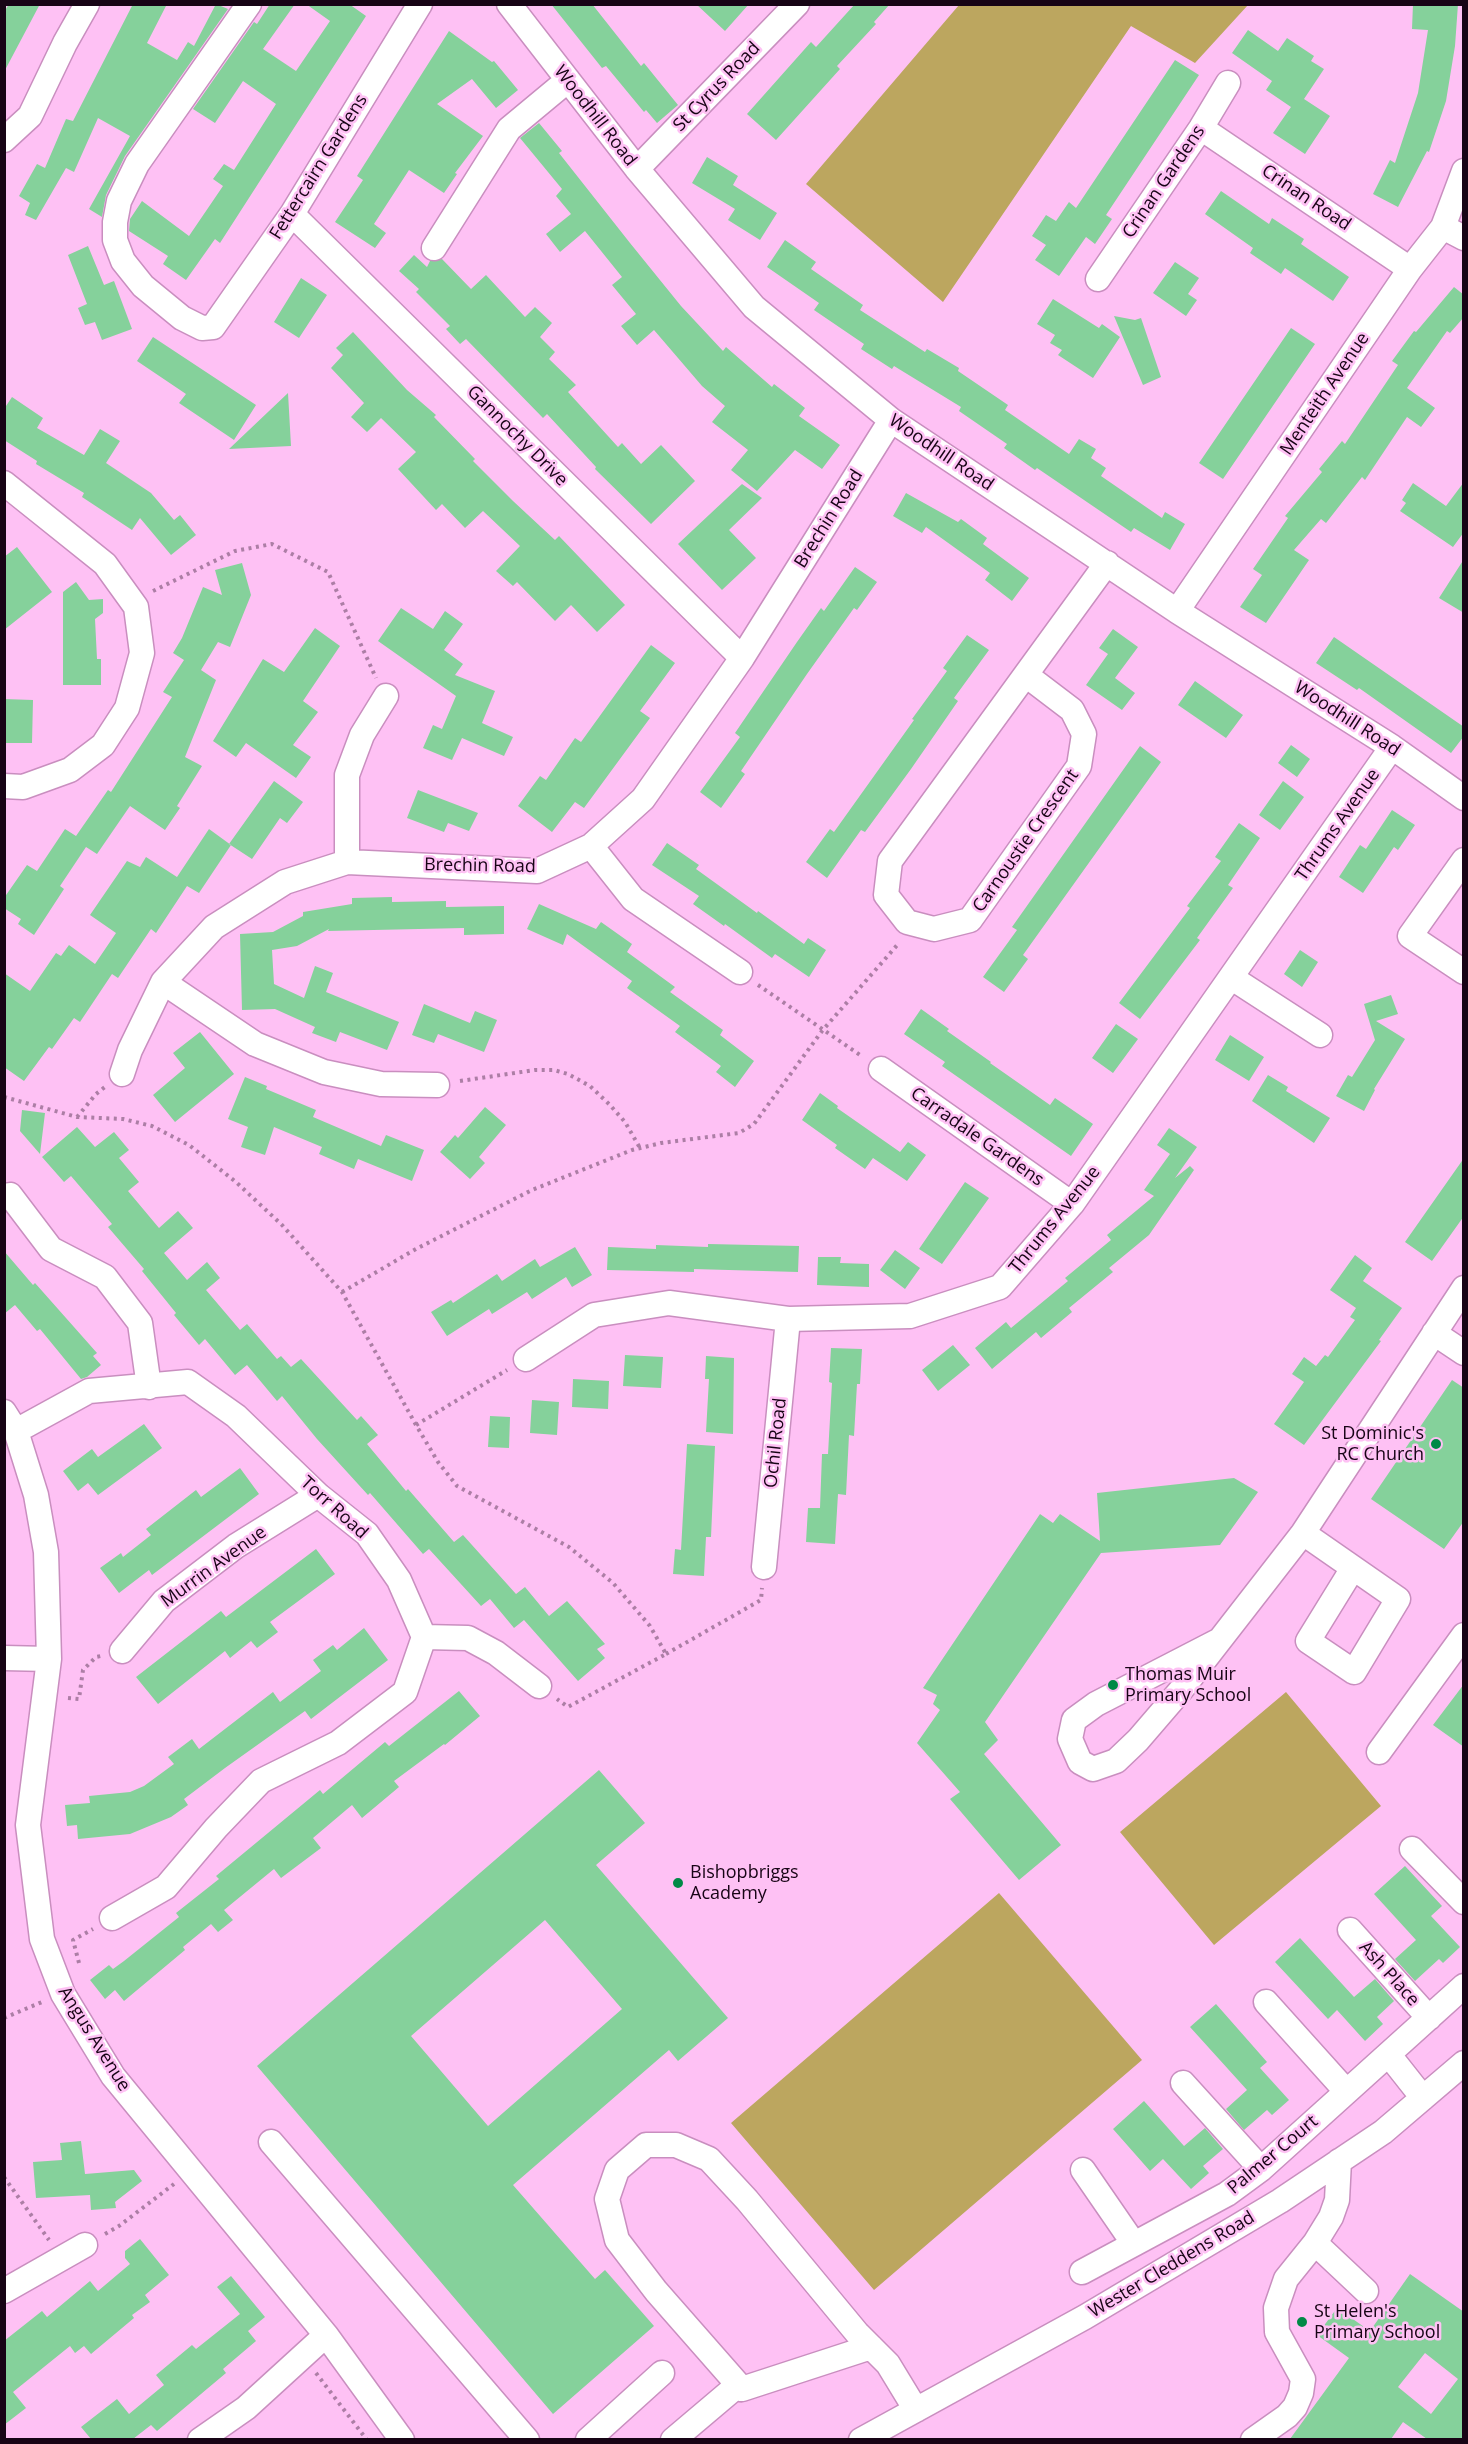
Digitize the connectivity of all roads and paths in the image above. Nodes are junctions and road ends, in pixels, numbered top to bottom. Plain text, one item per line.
1 (87, 4) edge
2 (249, 4) edge
3 (420, 4) edge
4 (509, 4) edge
5 (797, 4) edge
6 (568, 80) junction
7 (1228, 83) dead end
8 (1201, 128) junction
9 (4, 140) edge
10 (637, 169) junction
11 (1464, 171) edge
12 (292, 214) junction
13 (1453, 233) edge
14 (434, 248) dead end
15 (1410, 269) junction
16 (1098, 279) dead end
17 (891, 420) junction
18 (4, 483) edge
19 (1107, 563) junction
20 (132, 601) junction
21 (1177, 611) junction
22 (742, 658) junction
23 (1026, 675) junction
24 (387, 696) joint
25 (1392, 747) junction
26 (4, 786) edge
27 (1464, 798) edge
28 (591, 846) junction
29 (1464, 860) edge
30 (347, 862) junction
31 (915, 924) junction
32 (740, 972) joint
33 (1464, 972) edge
34 (1232, 978) junction
35 (162, 982) junction
36 (822, 1031) junction
37 (1320, 1035) dead end
38 (881, 1069) joint
39 (122, 1074) joint
40 (437, 1085) joint
41 (4, 1098) edge
42 (77, 1117) junction
43 (640, 1148) junction
44 (10, 1195) dead end
45 (1072, 1204) junction
46 (1464, 1288) edge
47 (342, 1292) junction
48 (788, 1319) junction
49 (1434, 1333) junction
50 (1464, 1353) edge
51 (526, 1359) joint
52 (149, 1387) junction
53 (10, 1421) edge
54 (416, 1425) junction
55 (318, 1496) junction
56 (1303, 1533) junction
57 (764, 1567) joint
58 (1353, 1568) dead end
59 (1464, 1635) edge
60 (424, 1637) junction
61 (1218, 1641) junction
62 (122, 1651) joint
63 (666, 1654) junction
64 (4, 1658) edge
65 (49, 1659) junction
66 (539, 1686) joint
67 (45, 1696) junction
68 (1379, 1752) dead end
69 (1412, 1849) dead end
70 (1464, 1902) edge
71 (112, 1918) joint
72 (1350, 1930) dead end
73 (1464, 1986) edge
74 (63, 1994) junction
75 (1266, 2002) dead end
76 (4, 2018) edge
77 (1429, 2018) junction
78 (1389, 2055) junction
79 (1464, 2063) edge
80 (1183, 2083) dead end
81 (1346, 2091) junction
82 (1423, 2098) junction
83 (271, 2142) dead end
84 (1339, 2161) junction
85 (1262, 2169) junction
86 (1083, 2170) dead end
87 (191, 2171) junction
88 (4, 2177) edge
89 (1315, 2243) junction
90 (1134, 2244) junction
91 (86, 2245) joint
92 (62, 2258) junction
93 (1082, 2272) dead end
94 (4, 2290) edge
95 (1366, 2291) dead end
96 (326, 2335) junction
97 (871, 2346) junction
98 (303, 2356) junction
99 (662, 2373) dead end
100 (738, 2385) junction
101 (916, 2410) junction
102 (200, 2439) edge
103 (367, 2439) edge
104 (402, 2439) edge
105 (527, 2439) edge
106 (588, 2439) edge
107 (673, 2439) edge
108 (861, 2439) edge
109 (1253, 2439) edge

1 - 9 street
2 - 12 street, Fettercairn Gardens
3 - 12 street, Fettercairn Gardens
4 - 6 street, Woodhill Road
5 - 10 street, St Cyrus Road
6 - 10 street, Woodhill Road
6 - 14 street
7 - 8 street, Crinan Gardens
8 - 15 street, Crinan Road
8 - 16 street, Crinan Gardens
10 - 17 street, Woodhill Road
11 - 13 street, Menteith Avenue
12 - 22 street, Gannochy Drive
13 - 15 street, Menteith Avenue
15 - 21 street, Menteith Avenue
17 - 19 street, Woodhill Road
17 - 22 street, Brechin Road
18 - 20 street
19 - 21 street, Woodhill Road
19 - 23 street
20 - 24 path
20 - 26 street
21 - 25 street, Woodhill Road
22 - 28 street, Brechin Road
23 - 31 street
23 - 31 street, Carnoustie Crescent
24 - 30 street
25 - 27 street, Woodhill Road
25 - 34 street, Thrums Avenue
28 - 30 street, Brechin Road
28 - 32 street
29 - 33 street
30 - 35 street, Brechin Road
31 - 36 path
32 - 36 path
34 - 37 street
34 - 45 street, Thrums Avenue
35 - 39 street, Brechin Road
35 - 40 street
36 - 38 path
36 - 43 path
38 - 45 street, Carradale Gardens
39 - 42 path
40 - 43 path
41 - 42 path
42 - 47 path
43 - 47 path
44 - 52 street
45 - 48 street, Thrums Avenue
46 - 49 street
47 - 54 path
48 - 51 street, Thrums Avenue
48 - 57 street, Ochil Road
49 - 50 street
49 - 56 street
51 - 54 path
52 - 53 street, Torr Road
52 - 55 street, Torr Road
53 - 65 street, Angus Avenue
54 - 63 path
55 - 60 street, Torr Road
55 - 62 street, Murrin Avenue
56 - 58 street
56 - 61 street
57 - 63 path
59 - 68 street
60 - 66 street
60 - 71 street
61 - 61 street
62 - 67 path
63 - 66 path
64 - 65 street
65 - 67 street, Angus Avenue
67 - 74 street, Angus Avenue
69 - 70 street
71 - 74 path
72 - 77 street, Ash Place
73 - 77 street, Palmer Court
74 - 76 path
74 - 87 street, Angus Avenue
75 - 81 street
77 - 78 street, Palmer Court
78 - 81 street, Palmer Court
78 - 82 street
79 - 82 street, Wester Cleddens Road
80 - 85 street
81 - 85 street, Palmer Court
82 - 84 street, Wester Cleddens Road
83 - 105 street
84 - 89 street
84 - 101 street, Wester Cleddens Road
85 - 90 street, Palmer Court
86 - 90 street
87 - 91 path
87 - 96 street, Angus Avenue
88 - 92 path
89 - 95 street
89 - 109 street
90 - 93 street, Palmer Court
91 - 92 street
92 - 94 street
96 - 98 street
96 - 104 street, Angus Avenue
97 - 100 street
97 - 100 street
97 - 101 street
98 - 102 street
98 - 103 path
99 - 106 street
100 - 107 street
101 - 108 street, Wester Cleddens Road

